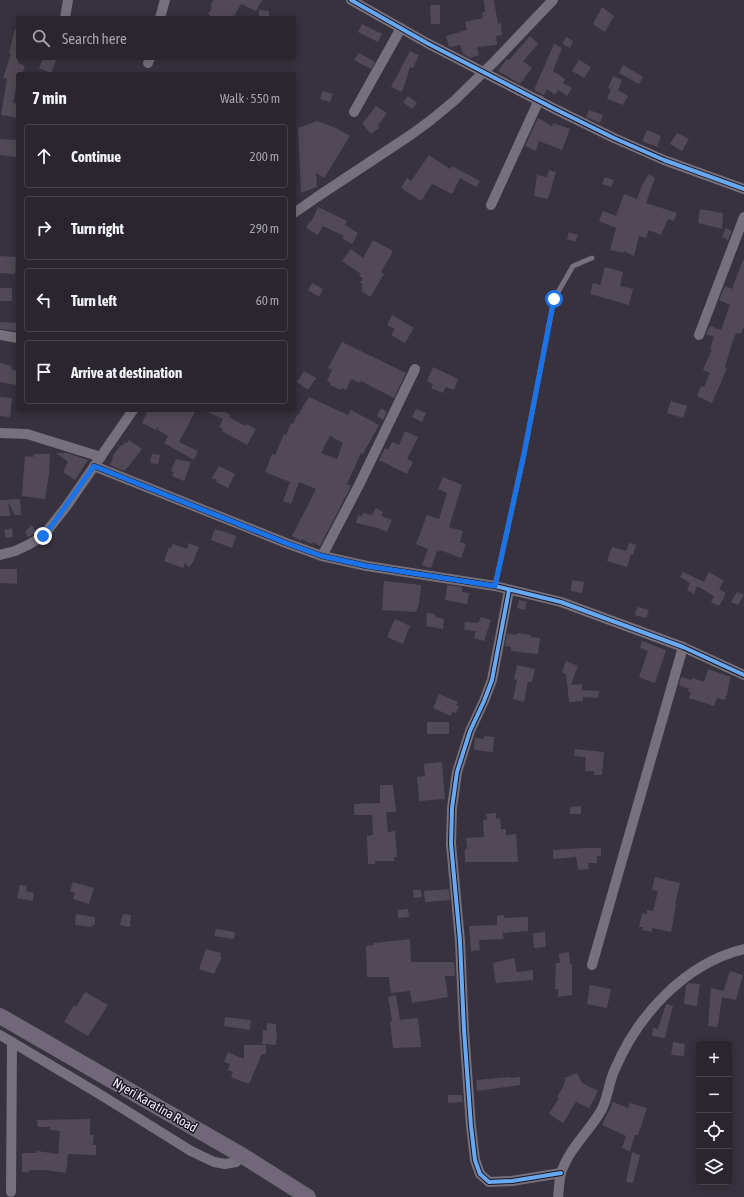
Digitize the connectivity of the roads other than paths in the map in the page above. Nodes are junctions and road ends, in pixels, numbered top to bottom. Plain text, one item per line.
1 (68, 0) edge
2 (165, 0) edge
3 (351, 0) edge
4 (552, 0) edge
5 (65, 16) edge
6 (161, 16) edge
7 (401, 28) junction
8 (483, 72) junction
9 (539, 100) junction
10 (354, 112) dead end
11 (744, 189) edge
12 (490, 205) dead end
13 (296, 212) edge
14 (744, 217) edge
15 (592, 258) dead end
16 (0, 335) edge
17 (700, 335) dead end
18 (16, 338) edge
19 (415, 369) dead end
20 (133, 412) edge
21 (0, 433) edge
22 (101, 457) junction
23 (94, 466) junction
24 (0, 555) edge
25 (322, 556) junction
26 (495, 586) junction
27 (509, 590) junction
28 (683, 647) junction
29 (744, 675) edge
30 (744, 949) edge
31 (592, 965) dead end
32 (0, 1016) edge
33 (0, 1035) edge
34 (12, 1042) junction
35 (243, 1156) junction
36 (561, 1173) junction
37 (11, 1192) dead end
38 (308, 1197) edge
39 (558, 1197) edge

1 - 5 street
2 - 6 street
3 - 7 street
4 - 8 street
7 - 8 street
7 - 10 street
8 - 9 street
8 - 13 street
9 - 11 street
9 - 12 street
14 - 17 street
15 - 26 lane
16 - 18 street
19 - 25 street
20 - 22 street
21 - 22 street
22 - 23 street
23 - 24 street
23 - 25 street
25 - 26 street
26 - 27 street
27 - 28 street
27 - 36 street
28 - 29 street
28 - 31 street
30 - 36 street
32 - 35 highway, Nyeri Karatina Road
33 - 34 street
34 - 35 street
34 - 37 street
35 - 38 highway, Nyeri Karatina Road
36 - 39 street

